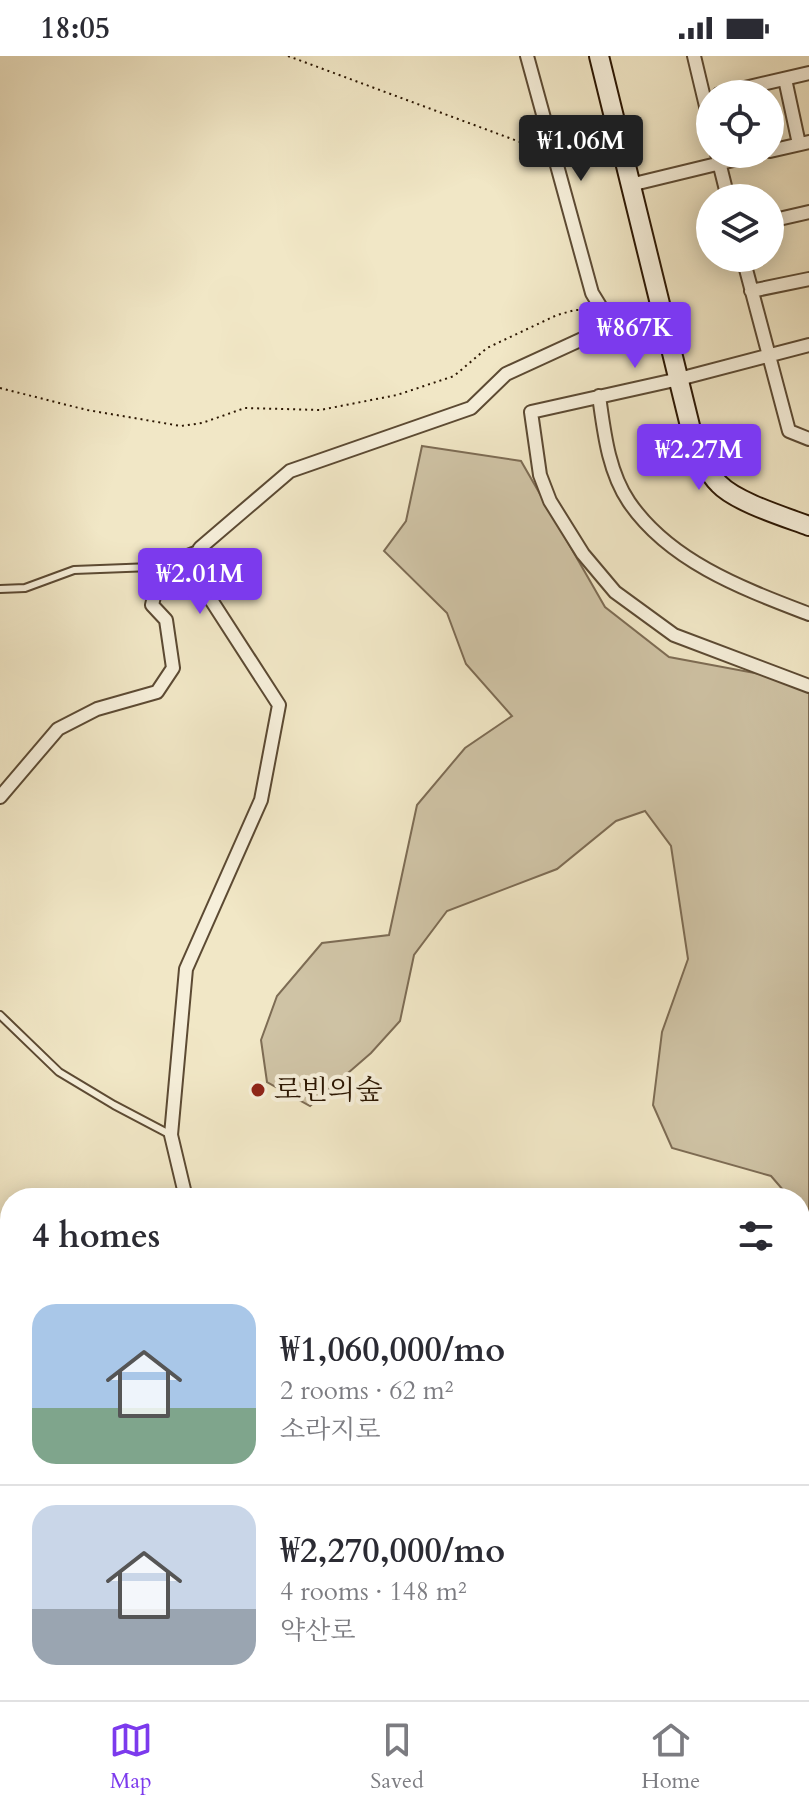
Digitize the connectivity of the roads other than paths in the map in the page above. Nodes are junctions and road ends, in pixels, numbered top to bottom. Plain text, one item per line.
1 (527, 56) edge
2 (599, 56) edge
3 (694, 56) edge
4 (809, 73) edge
5 (785, 79) junction
6 (702, 80) edge
7 (781, 80) edge
8 (804, 143) edge
9 (784, 148) edge
10 (696, 166) edge
11 (630, 185) junction
12 (809, 212) edge
13 (784, 218) edge
14 (746, 272) edge
15 (809, 279) edge
16 (751, 291) junction
17 (661, 310) junction
18 (628, 318) junction
19 (809, 345) edge
20 (767, 356) junction
21 (679, 379) junction
22 (599, 396) junction
23 (809, 439) edge
24 (809, 526) edge
25 (200, 548) junction
26 (178, 557) junction
27 (162, 563) junction
28 (0, 589) edge
29 (204, 589) junction
30 (809, 614) edge
31 (809, 686) edge
32 (0, 797) edge
33 (0, 1015) edge
34 (171, 1135) junction
35 (184, 1188) edge

1 - 18 street
2 - 11 street
3 - 6 street
4 - 5 street
5 - 7 street
5 - 8 street
8 - 9 street
10 - 11 street
11 - 17 street
12 - 13 street
14 - 16 street
15 - 16 street
16 - 20 street
17 - 18 street
17 - 21 street
18 - 25 street
19 - 20 street
20 - 21 street
20 - 23 street
21 - 22 street
21 - 24 street
22 - 30 street
22 - 31 street
25 - 26 lane
25 - 29 street
26 - 27 lane
26 - 29 lane
27 - 28 lane
27 - 32 street
29 - 34 street
33 - 34 lane
34 - 35 street

